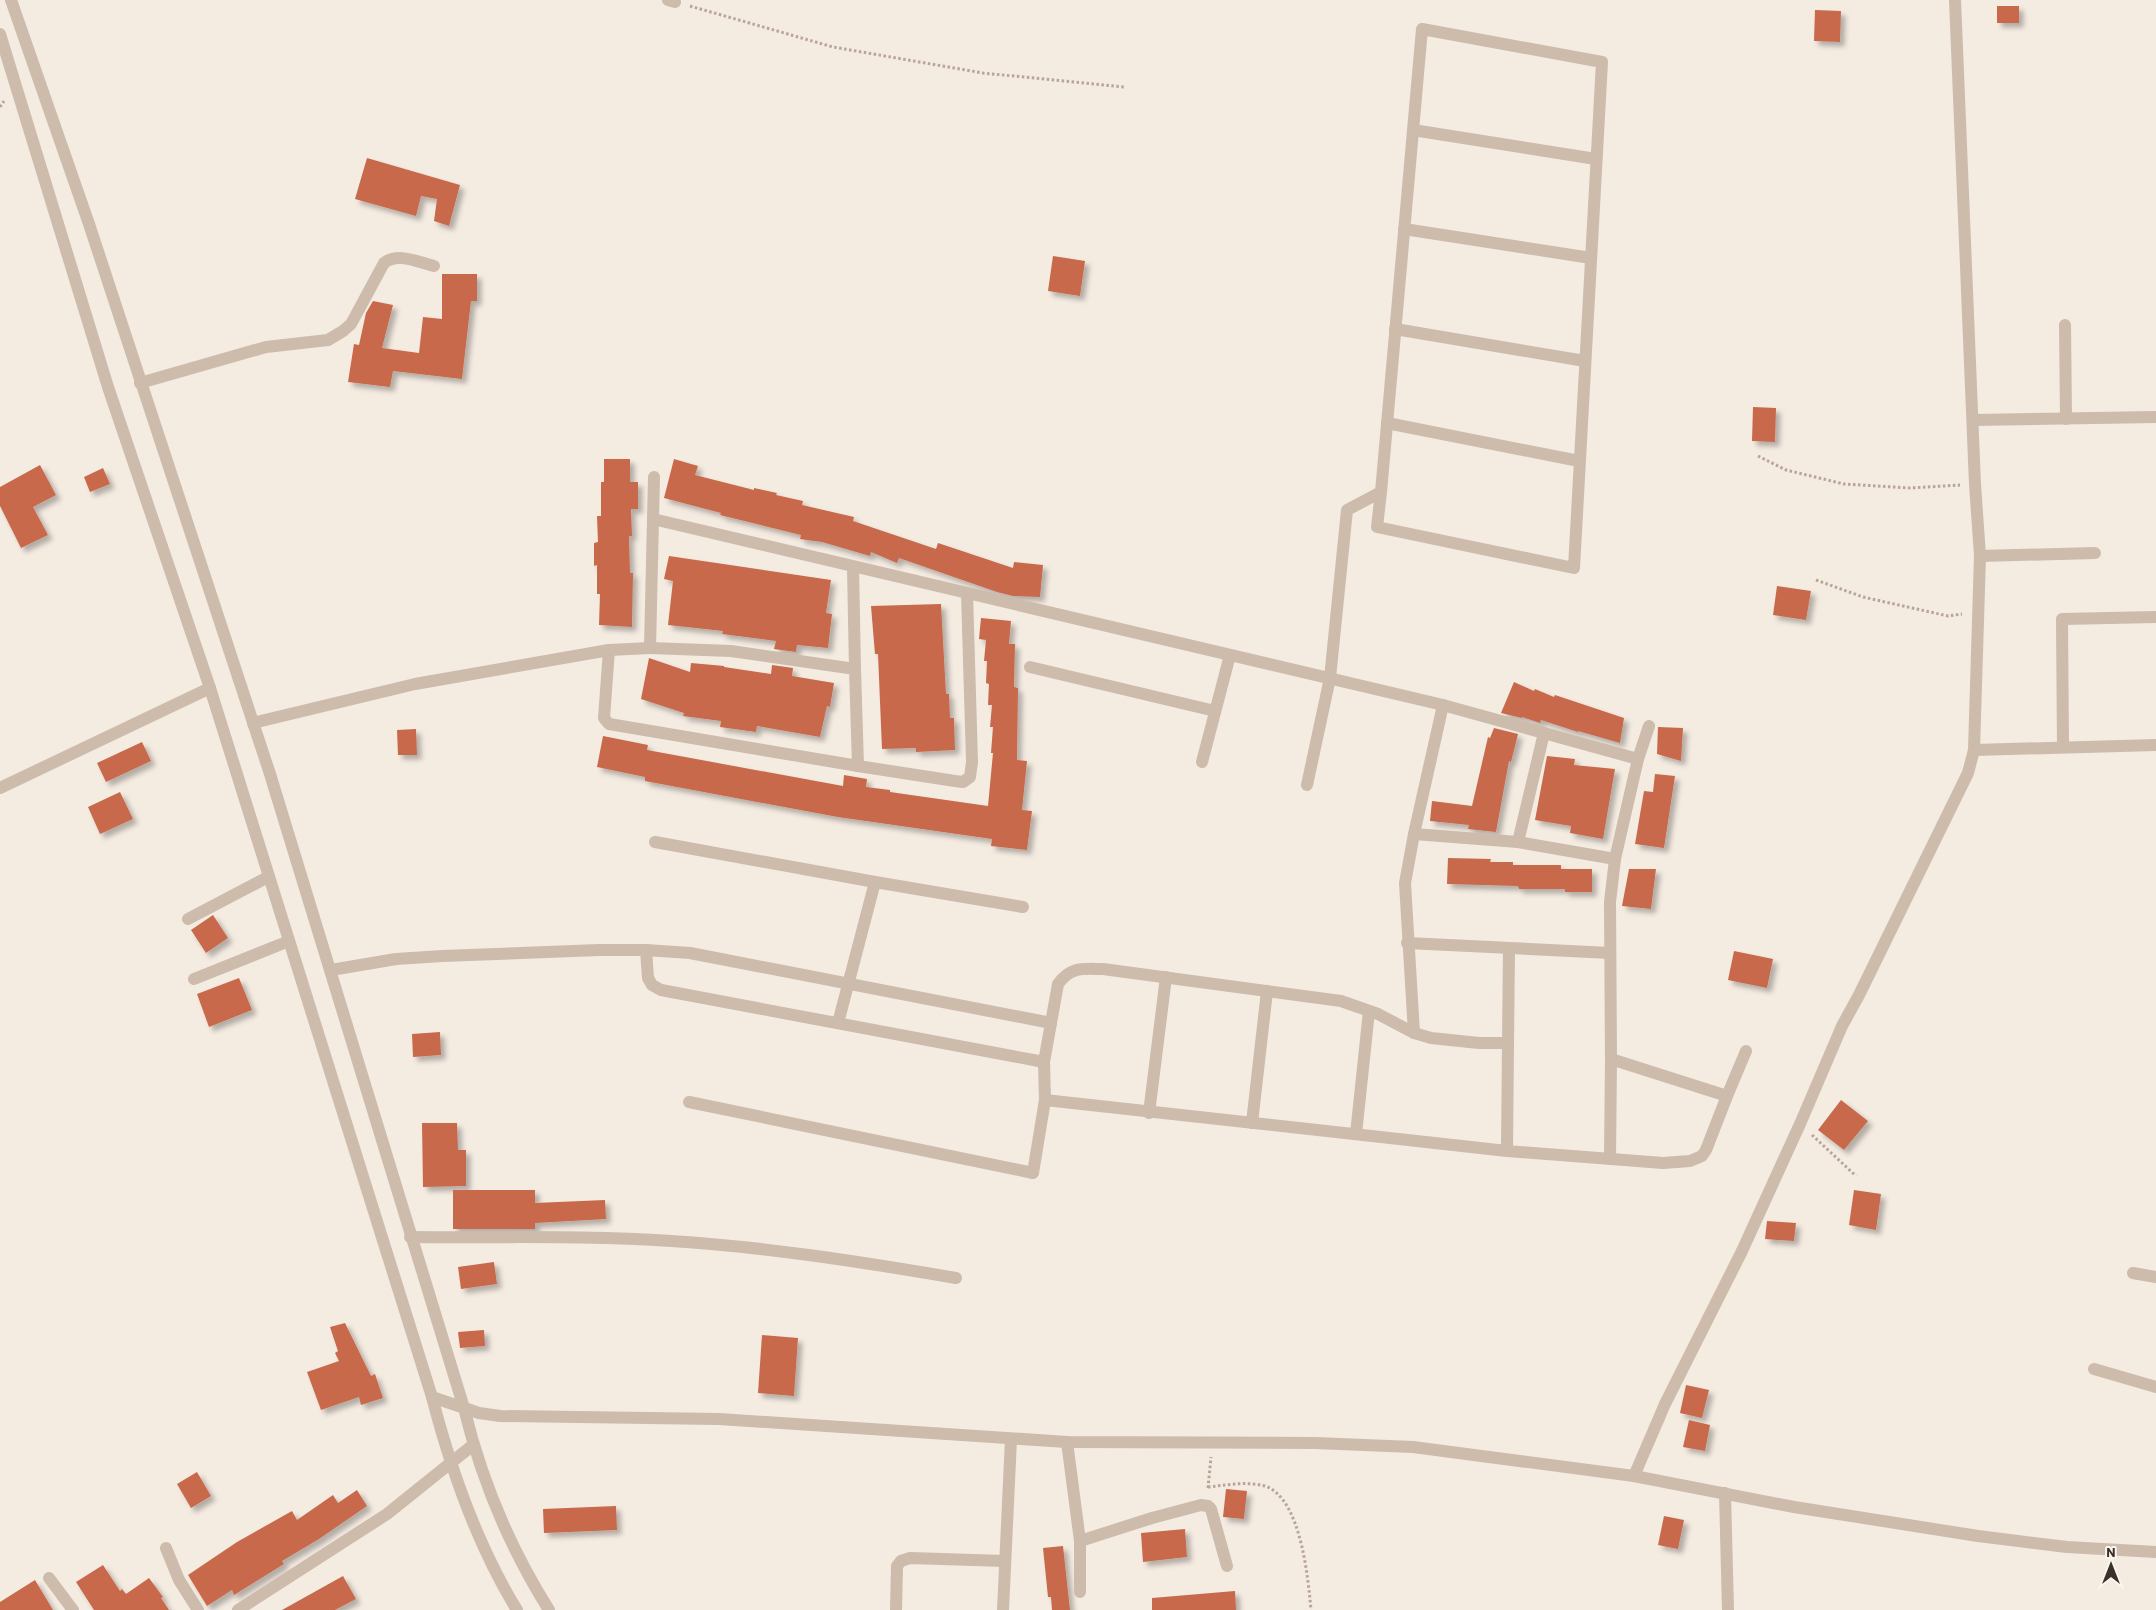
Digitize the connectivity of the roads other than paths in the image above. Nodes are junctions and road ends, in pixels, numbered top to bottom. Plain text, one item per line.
1 (11, 0) edge
2 (1955, 0) edge
3 (0, 34) edge
4 (1413, 130) junction
5 (1596, 160) junction
6 (1404, 229) junction
7 (1591, 258) junction
8 (434, 266) dead end
9 (2065, 325) dead end
10 (1395, 329) junction
11 (1585, 361) junction
12 (140, 383) junction
13 (2156, 417) edge
14 (2066, 419) junction
15 (1974, 420) junction
16 (1387, 423) junction
17 (1580, 461) junction
18 (654, 476) dead end
19 (1381, 492) junction
20 (653, 519) junction
21 (2095, 553) dead end
22 (1980, 556) junction
23 (853, 566) junction
24 (967, 593) junction
25 (2156, 616) edge
26 (650, 648) junction
27 (609, 650) junction
28 (1230, 655) junction
29 (1030, 667) dead end
30 (855, 669) junction
31 (1330, 678) junction
32 (210, 688) junction
33 (1443, 705) junction
34 (1215, 711) junction
35 (253, 723) junction
36 (1649, 726) dead end
37 (1544, 733) junction
38 (2156, 745) edge
39 (2063, 748) junction
40 (1974, 750) junction
41 (1638, 759) junction
42 (1202, 762) dead end
43 (858, 766) junction
44 (1307, 785) dead end
45 (0, 788) edge
46 (1414, 834) junction
47 (655, 842) dead end
48 (1518, 842) junction
49 (1615, 859) junction
50 (268, 877) junction
51 (875, 882) junction
52 (1022, 907) dead end
53 (188, 919) dead end
54 (289, 940) junction
55 (1407, 943) junction
56 (1509, 948) junction
57 (646, 950) junction
58 (1610, 953) junction
59 (331, 970) junction
60 (1166, 977) junction
61 (194, 979) dead end
62 (848, 984) junction
63 (1268, 991) junction
64 (1369, 1011) junction
65 (838, 1023) junction
66 (1051, 1023) junction
67 (1414, 1032) junction
68 (1508, 1043) junction
69 (1746, 1051) dead end
70 (1611, 1059) junction
71 (1044, 1062) junction
72 (1727, 1096) junction
73 (1045, 1100) junction
74 (689, 1102) dead end
75 (1149, 1113) junction
76 (1252, 1124) junction
77 (1356, 1134) junction
78 (1507, 1152) junction
79 (1610, 1159) junction
80 (410, 1237) junction
81 (2133, 1273) dead end
82 (2156, 1277) edge
83 (956, 1278) dead end
84 (2094, 1369) dead end
85 (2156, 1387) edge
86 (432, 1397) junction
87 (464, 1408) junction
88 (1011, 1439) junction
89 (1067, 1442) junction
90 (473, 1445) junction
91 (451, 1463) junction
92 (1634, 1476) junction
93 (1725, 1493) junction
94 (1080, 1541) junction
95 (166, 1548) dead end
96 (2156, 1552) edge
97 (1005, 1561) junction
98 (1226, 1566) dead end
99 (49, 1578) dead end
100 (1080, 1592) dead end
101 (73, 1610) edge
102 (198, 1610) edge
103 (238, 1610) edge
104 (517, 1610) edge
105 (549, 1610) edge
106 (896, 1610) edge
107 (1003, 1610) edge
108 (1728, 1610) edge

1 - 12 street
2 - 15 street
3 - 32 street
4 - 5 street
4 - 5 street
4 - 6 street
5 - 7 street
6 - 7 street
6 - 10 street
7 - 11 street
8 - 12 street
9 - 14 street
10 - 11 street
10 - 16 street
11 - 17 street
12 - 35 street
13 - 14 street
14 - 15 street
15 - 22 street
16 - 17 street
16 - 19 street
17 - 19 street
18 - 20 street
19 - 31 street
20 - 23 street
20 - 26 street
21 - 22 street
22 - 40 street
23 - 24 street
23 - 30 street
24 - 28 street
24 - 43 street
25 - 39 street
26 - 27 street
26 - 30 street
27 - 35 street
27 - 43 street
28 - 31 street
28 - 34 street
29 - 34 street
30 - 43 street
31 - 33 street
31 - 44 street
32 - 45 street
32 - 50 street
33 - 37 street
33 - 46 street
34 - 42 street
35 - 59 street
36 - 41 street
37 - 41 street
37 - 48 street
38 - 39 street
39 - 40 street
40 - 92 street
41 - 49 street
46 - 48 street
46 - 55 street
47 - 51 street
48 - 49 street
49 - 58 street
50 - 53 street
50 - 54 street
51 - 52 street
51 - 62 street
54 - 61 street
54 - 86 street
55 - 56 street
55 - 67 street
56 - 58 street
56 - 68 street
57 - 59 street
57 - 62 street
57 - 65 street
58 - 70 street
59 - 80 street
60 - 63 street
60 - 66 street
60 - 75 street
62 - 65 street
62 - 66 street
63 - 64 street
63 - 76 street
64 - 67 street
64 - 77 street
65 - 71 street
66 - 71 street
67 - 68 street
68 - 78 street
69 - 72 street
70 - 72 street
70 - 79 street
71 - 73 street
72 - 79 street
73 - 74 street
73 - 75 street
75 - 76 street
76 - 77 street
77 - 78 street
78 - 79 street
80 - 83 street
80 - 87 street
81 - 82 street
84 - 85 street
86 - 87 street
86 - 91 street
87 - 88 street
87 - 90 street
88 - 89 street
88 - 97 street
89 - 92 street
89 - 94 street
90 - 91 street
90 - 105 street
91 - 103 street
91 - 104 street
92 - 93 street
93 - 96 street
93 - 108 street
94 - 98 street
94 - 100 street
95 - 102 street
97 - 106 street
97 - 107 street
99 - 101 street

